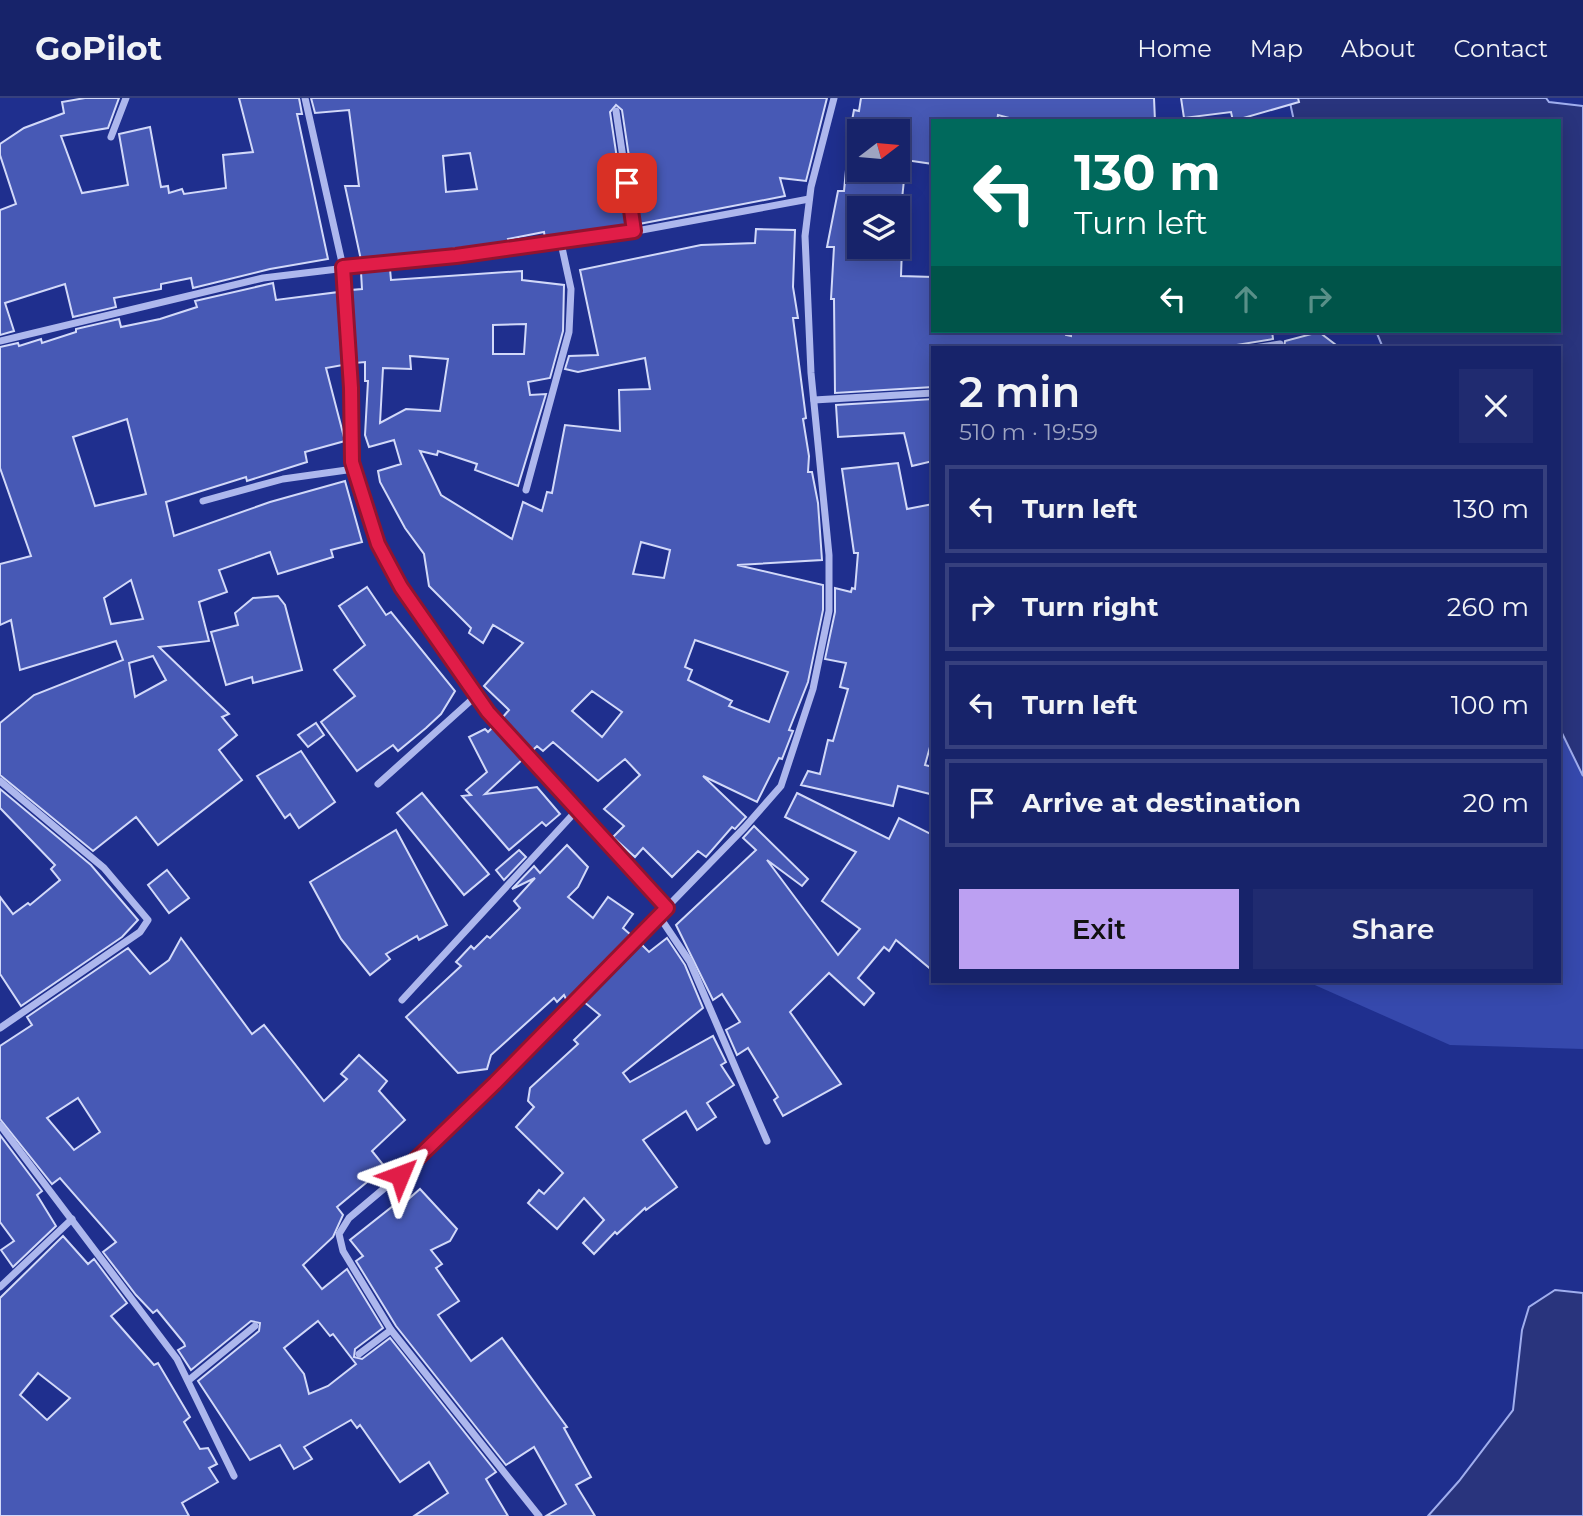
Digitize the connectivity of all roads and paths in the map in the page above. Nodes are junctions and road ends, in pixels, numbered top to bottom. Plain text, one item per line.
1 (126, 98) edge
2 (305, 98) edge
3 (834, 98) edge
4 (616, 111) dead end
5 (111, 136) dead end
6 (809, 200) junction
7 (634, 231) junction
8 (561, 243) junction
9 (343, 267) junction
10 (0, 341) edge
11 (1280, 344) dead end
12 (1267, 346) edge
13 (931, 393) edge
14 (814, 400) junction
15 (354, 469) junction
16 (526, 489) dead end
17 (203, 501) dead end
18 (477, 695) junction
19 (0, 781) edge
20 (378, 784) dead end
21 (577, 810) junction
22 (667, 908) junction
23 (659, 916) junction
24 (402, 1000) dead end
25 (0, 1028) edge
26 (0, 1125) edge
27 (767, 1141) dead end
28 (72, 1219) junction
29 (0, 1287) edge
30 (255, 1326) dead end
31 (391, 1330) junction
32 (359, 1354) dead end
33 (189, 1380) junction
34 (233, 1476) dead end
35 (540, 1516) edge

1 - 5 street
2 - 9 street
3 - 6 street
4 - 7 street
6 - 7 street
6 - 14 street
7 - 8 street
8 - 9 street
8 - 16 street
9 - 10 street
9 - 15 street
11 - 12 street
13 - 14 street
14 - 22 street
15 - 17 street
15 - 18 street
18 - 20 street
18 - 21 street
19 - 25 street
21 - 22 street
21 - 24 street
22 - 23 street
23 - 27 street
23 - 31 street
26 - 28 street
28 - 29 street
28 - 33 street
30 - 33 street
31 - 32 street
31 - 35 street
33 - 34 street

